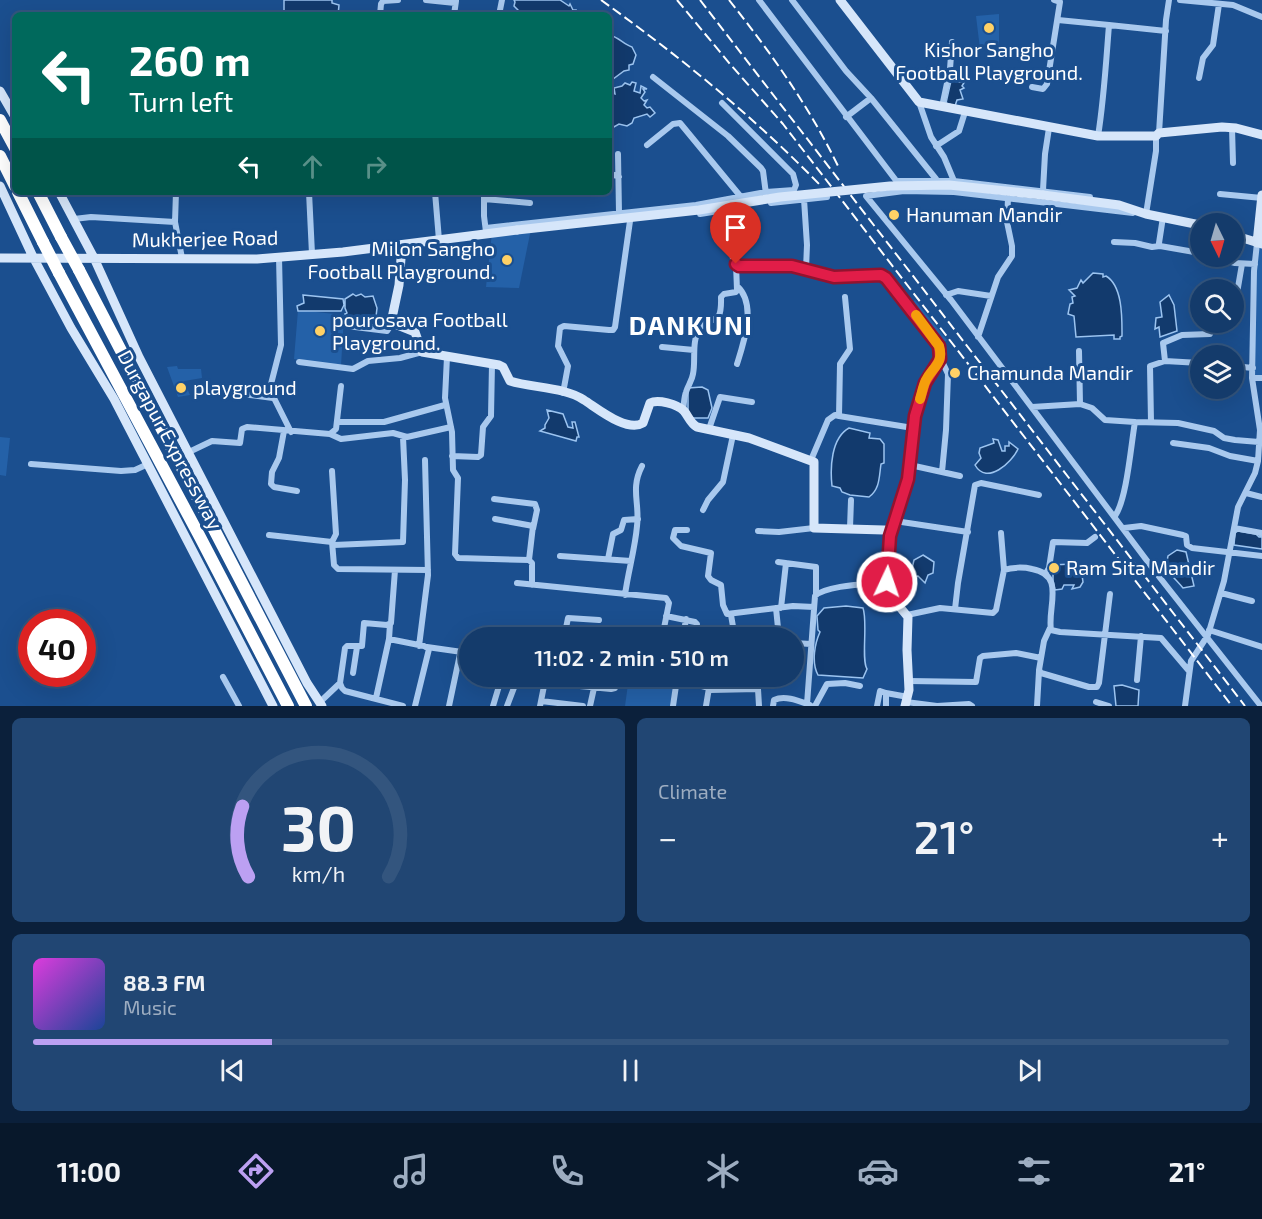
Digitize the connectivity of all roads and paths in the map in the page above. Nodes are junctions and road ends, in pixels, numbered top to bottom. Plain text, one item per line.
1 (398, 0) edge
2 (426, 0) edge
3 (759, 0) edge
4 (792, 0) edge
5 (840, 0) edge
6 (1169, 0) edge
7 (1180, 0) edge
8 (455, 1) edge
9 (1058, 1) edge
10 (378, 2) edge
11 (1220, 4) junction
12 (1262, 17) edge
13 (1058, 20) junction
14 (1109, 25) junction
15 (1166, 31) junction
16 (951, 42) dead end
17 (652, 77) dead end
18 (1199, 78) dead end
19 (1032, 87) dead end
20 (0, 91) edge
21 (871, 98) junction
22 (919, 102) junction
23 (722, 103) dead end
24 (945, 108) junction
25 (965, 111) junction
26 (12, 112) edge
27 (846, 117) junction
28 (0, 120) edge
29 (1049, 128) junction
30 (1232, 128) junction
31 (1157, 135) junction
32 (1262, 135) edge
33 (1098, 136) junction
34 (12, 142) edge
35 (647, 145) dead end
36 (936, 146) junction
37 (618, 154) dead end
38 (0, 156) edge
39 (1233, 163) dead end
40 (612, 174) edge
41 (619, 177) junction
42 (12, 180) edge
43 (936, 180) junction
44 (896, 181) junction
45 (954, 181) junction
46 (0, 186) edge
47 (1043, 190) junction
48 (904, 191) junction
49 (766, 192) junction
50 (1220, 194) dead end
51 (20, 195) edge
52 (40, 195) edge
53 (61, 195) edge
54 (176, 195) edge
55 (309, 195) edge
56 (435, 195) edge
57 (484, 195) edge
58 (1262, 196) edge
59 (741, 197) junction
60 (827, 197) dead end
61 (1008, 198) junction
62 (804, 199) junction
63 (531, 203) dead end
64 (767, 203) junction
65 (730, 210) junction
66 (619, 213) junction
67 (1145, 213) junction
68 (1163, 217) junction
69 (74, 219) junction
70 (630, 221) junction
71 (174, 222) junction
72 (1190, 223) edge
73 (486, 231) junction
74 (1244, 238) edge
75 (439, 240) junction
76 (1114, 242) dead end
77 (1260, 243) edge
78 (402, 245) junction
79 (1161, 246) junction
80 (1190, 251) edge
81 (312, 254) junction
82 (33, 257) junction
83 (279, 257) junction
84 (0, 258) edge
85 (94, 258) junction
86 (182, 258) junction
87 (736, 264) junction
88 (1244, 264) edge
89 (1255, 264) junction
90 (806, 269) junction
91 (737, 286) junction
92 (946, 295) junction
93 (991, 296) junction
94 (845, 297) dead end
95 (393, 322) junction
96 (348, 326) dead end
97 (1210, 333) edge
98 (978, 337) junction
99 (662, 347) dead end
100 (694, 350) junction
101 (1079, 351) dead end
102 (422, 352) junction
103 (447, 357) junction
104 (940, 359) junction
105 (1165, 361) junction
106 (299, 362) dead end
107 (1190, 362) edge
108 (737, 363) dead end
109 (492, 364) junction
110 (1244, 367) edge
111 (1253, 368) junction
112 (1252, 378) junction
113 (1262, 378) edge
114 (341, 386) dead end
115 (234, 393) dead end
116 (563, 393) junction
117 (273, 398) junction
118 (752, 402) dead end
119 (1080, 404) junction
120 (446, 405) junction
121 (1032, 407) junction
122 (683, 410) junction
123 (839, 416) junction
124 (337, 422) junction
125 (1135, 422) junction
126 (1151, 422) junction
127 (451, 427) junction
128 (913, 428) junction
129 (709, 429) junction
130 (287, 431) junction
131 (330, 434) junction
132 (733, 435) junction
133 (403, 437) junction
134 (1224, 438) junction
135 (1259, 442) junction
136 (1173, 443) dead end
137 (189, 452) junction
138 (1221, 452) junction
139 (452, 456) junction
140 (425, 460) dead end
141 (812, 460) junction
142 (1258, 461) junction
143 (31, 464) dead end
144 (148, 465) junction
145 (910, 465) junction
146 (642, 466) dead end
147 (332, 471) dead end
148 (942, 472) junction
149 (960, 476) dead end
150 (297, 491) dead end
151 (1246, 493) junction
152 (1039, 495) dead end
153 (1262, 497) edge
154 (494, 499) dead end
155 (850, 500) dead end
156 (703, 510) dead end
157 (1115, 516) junction
158 (495, 519) dead end
159 (638, 519) junction
160 (895, 521) junction
161 (813, 528) junction
162 (850, 528) junction
163 (1124, 528) junction
164 (1234, 528) junction
165 (533, 529) junction
166 (687, 530) dead end
167 (758, 531) dead end
168 (968, 532) junction
169 (1001, 533) dead end
170 (1262, 534) edge
171 (269, 535) dead end
172 (890, 536) junction
173 (1095, 537) dead end
174 (333, 543) junction
175 (1230, 553) junction
176 (560, 556) dead end
177 (1262, 556) edge
178 (608, 559) junction
179 (529, 561) junction
180 (631, 561) junction
181 (778, 562) dead end
182 (786, 563) junction
183 (395, 570) junction
184 (428, 570) junction
185 (1004, 570) junction
186 (1046, 573) junction
187 (887, 582) junction
188 (517, 583) dead end
189 (532, 585) junction
190 (1221, 592) junction
191 (816, 594) junction
192 (1110, 594) dead end
193 (625, 595) junction
194 (1252, 601) dead end
195 (814, 607) junction
196 (779, 608) junction
197 (955, 609) junction
198 (731, 615) junction
199 (907, 615) junction
200 (666, 616) junction
201 (686, 619) junction
202 (599, 620) dead end
203 (390, 624) junction
204 (566, 627) edge
205 (664, 627) edge
206 (685, 627) edge
207 (697, 627) edge
208 (733, 627) edge
209 (779, 627) edge
210 (1050, 628) junction
211 (1209, 633) junction
212 (1105, 634) junction
213 (1141, 636) junction
214 (388, 639) junction
215 (804, 644) edge
216 (811, 644) junction
217 (423, 646) junction
218 (357, 647) junction
219 (1262, 647) edge
220 (459, 651) edge
221 (1041, 658) junction
222 (459, 659) edge
223 (1039, 670) junction
224 (1189, 671) junction
225 (353, 672) dead end
226 (223, 677) dead end
227 (1137, 680) dead end
228 (909, 681) junction
229 (340, 683) junction
230 (860, 686) dead end
231 (499, 687) dead end
232 (514, 687) edge
233 (544, 687) edge
234 (588, 687) edge
235 (615, 687) edge
236 (675, 687) edge
237 (704, 687) edge
238 (594, 688) junction
239 (707, 688) junction
240 (886, 693) junction
241 (376, 698) junction
242 (906, 702) edge
243 (1096, 702) dead end
244 (321, 704) edge
245 (541, 704) edge
246 (811, 705) edge
247 (239, 706) edge
248 (273, 706) edge
249 (288, 706) edge
250 (306, 706) edge
251 (403, 706) edge
252 (416, 706) edge
253 (449, 706) edge
254 (493, 706) edge
255 (507, 706) edge
256 (583, 706) edge
257 (590, 706) edge
258 (673, 706) edge
259 (706, 706) edge
260 (759, 706) edge
261 (773, 706) edge
262 (877, 706) edge
263 (886, 706) edge
264 (972, 706) edge
265 (1037, 706) edge
266 (1109, 706) edge
267 (1185, 706) edge
268 (1262, 706) edge

1 - 10 street
2 - 8 street
3 - 27 street
4 - 21 street
5 - 22 street
6 - 15 street
7 - 11 street
9 - 13 street
11 - 12 street
11 - 18 street
13 - 14 street
13 - 19 street
14 - 15 street
14 - 33 street
15 - 31 street
16 - 24 street
17 - 49 street
20 - 26 street
21 - 27 street
21 - 43 street
22 - 24 street
22 - 36 street
23 - 49 street
24 - 25 street
25 - 29 street
25 - 36 street
27 - 44 street
28 - 34 highway
29 - 33 street
29 - 47 street
30 - 31 street
30 - 32 street
30 - 39 street
31 - 33 street
31 - 67 street
35 - 59 street
36 - 45 street
37 - 41 street
38 - 42 highway
40 - 41 street
41 - 66 street
43 - 44 street
43 - 45 street
44 - 48 street
45 - 47 street
46 - 82 street
47 - 67 street
48 - 61 street
48 - 92 street
49 - 59 street
49 - 64 street
50 - 58 street
51 - 249 highway, Durgapur Expressway, bridge
52 - 250 highway, Durgapur Expressway, bridge
53 - 69 street
54 - 71 street
55 - 81 street
56 - 75 street
57 - 63 street
57 - 73 street
58 - 77 street
59 - 66 street
60 - 62 street
61 - 67 street
61 - 93 street
62 - 64 street
62 - 90 street
64 - 65 street
65 - 70 street
65 - 87 street
66 - 73 street
67 - 68 street, Mukherjee Road
67 - 73 street, Mukherjee Road, bridge
68 - 72 street, Mukherjee Road
68 - 79 street
69 - 71 street
69 - 85 street
70 - 73 street
70 - 116 street
71 - 86 street
73 - 75 street, Mukherjee Road
74 - 77 street
75 - 78 street, Mukherjee Road
76 - 79 street
77 - 89 street
78 - 81 street, Mukherjee Road
78 - 95 street
79 - 80 street
81 - 83 street, Mukherjee Road
82 - 84 street, Mukherjee Road
82 - 85 street, Mukherjee Road
82 - 144 street
83 - 86 street, Mukherjee Road
83 - 117 street
85 - 86 street, Mukherjee Road
85 - 137 street
87 - 90 street
87 - 91 street
88 - 89 street
89 - 111 street
90 - 104 street
91 - 100 street
91 - 108 street
92 - 93 street
92 - 98 street
93 - 98 street
94 - 123 street
95 - 96 street
95 - 102 street
97 - 105 street
98 - 121 street
99 - 100 street
100 - 122 street
101 - 119 street
102 - 103 street
102 - 106 street
103 - 109 street
103 - 120 street
104 - 128 street
104 - 148 street
105 - 107 street
105 - 126 street
109 - 116 street
109 - 139 street
110 - 111 street
111 - 112 street
112 - 113 street
112 - 135 street
114 - 124 street
115 - 117 street
116 - 122 street
117 - 130 street
118 - 129 street
119 - 121 street
119 - 125 street
120 - 124 street
120 - 127 street
121 - 157 street
122 - 129 street
123 - 128 street
123 - 141 street
124 - 131 street
125 - 126 street
125 - 157 street
126 - 134 street
127 - 133 street
127 - 139 street
128 - 145 street
129 - 132 street
130 - 131 street
130 - 137 street
130 - 150 street
131 - 133 street
132 - 141 street
132 - 156 street
133 - 174 street
134 - 135 street
134 - 138 street
135 - 142 street
136 - 138 street
137 - 244 street
138 - 142 street
139 - 179 street
140 - 184 street
141 - 161 street
142 - 151 street
143 - 144 street
144 - 248 street
145 - 148 street
145 - 160 street
146 - 159 street
147 - 174 street
148 - 149 street
151 - 153 street
151 - 164 street
152 - 168 street
154 - 165 street
155 - 162 street
157 - 163 street
158 - 165 street
159 - 178 street
159 - 180 street
160 - 168 street
160 - 172 street
161 - 162 street
161 - 167 street
162 - 172 street
163 - 175 street
163 - 211 street
164 - 170 street
164 - 175 street
165 - 179 street
166 - 198 street
168 - 197 street
169 - 185 street
171 - 174 street
172 - 187 street
173 - 186 street
174 - 183 street
175 - 177 street
175 - 190 street
176 - 178 street
178 - 180 street
179 - 189 street
180 - 193 street
181 - 182 street
182 - 191 street
182 - 196 street
183 - 184 street
183 - 203 street
184 - 217 street
185 - 186 street
185 - 197 street
186 - 210 street
187 - 191 street
187 - 199 street
188 - 189 street
189 - 193 street
190 - 194 street
190 - 211 street
191 - 195 street
192 - 212 street
193 - 200 street
195 - 196 street
195 - 216 street
196 - 198 street
196 - 209 street
197 - 199 street
198 - 208 street
199 - 228 street
200 - 201 street
200 - 205 street
201 - 206 street
201 - 207 street
202 - 204 street
203 - 214 street
203 - 218 street
210 - 212 street
210 - 221 street
211 - 219 street
211 - 224 street
211 - 268 street
212 - 213 street
212 - 223 street
213 - 224 street
213 - 227 street
214 - 217 street
214 - 241 street
215 - 216 street
216 - 246 street
217 - 220 street
217 - 252 street
218 - 225 street
218 - 229 street
221 - 223 street
221 - 228 street
222 - 253 street
223 - 265 street
224 - 267 street
226 - 247 street
228 - 242 street
229 - 241 street
229 - 244 street
230 - 246 street
231 - 254 street
232 - 255 street
233 - 245 street
234 - 238 street
235 - 238 street
236 - 258 street
237 - 239 street
238 - 257 street
239 - 259 street
239 - 260 street
240 - 242 street
240 - 262 street
240 - 263 street
241 - 251 street
242 - 264 street
243 - 266 street
245 - 256 street
246 - 261 street

